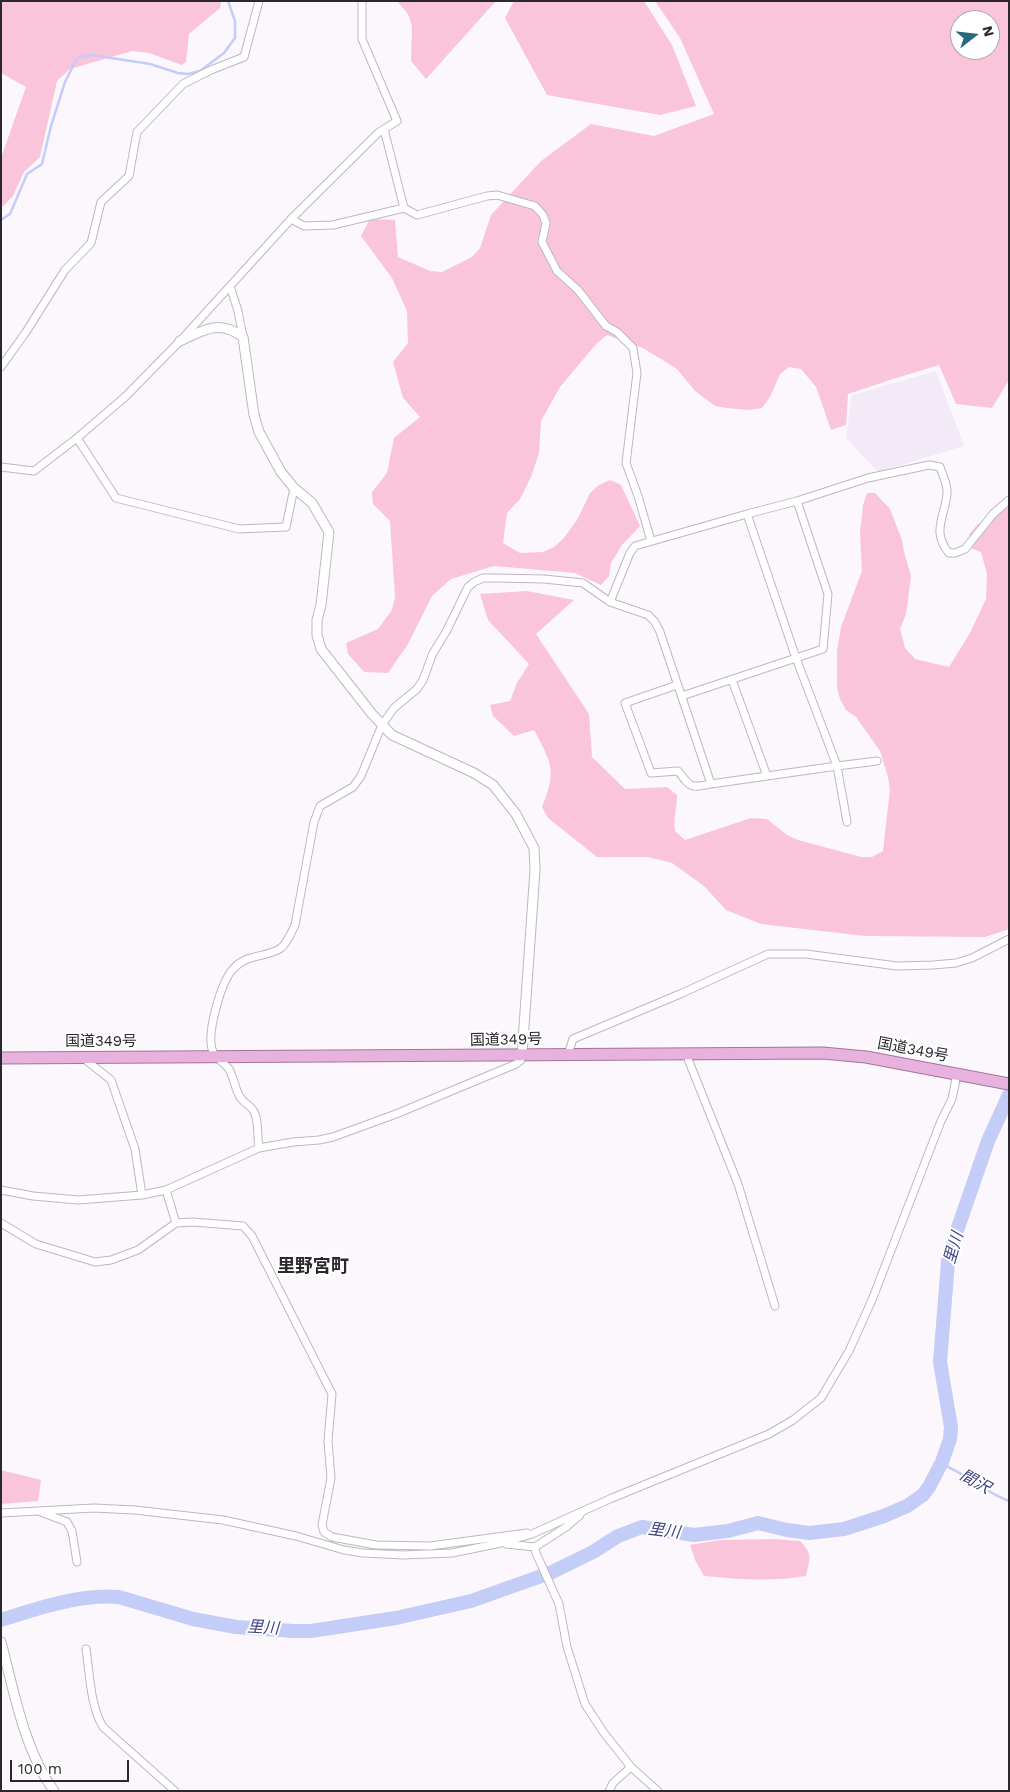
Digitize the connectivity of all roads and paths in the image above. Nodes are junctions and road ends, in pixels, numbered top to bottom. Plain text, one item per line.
1 (259, 1) edge
2 (362, 1) edge
3 (384, 129) junction
4 (404, 208) junction
5 (291, 219) junction
6 (230, 286) junction
7 (243, 337) junction
8 (180, 341) junction
9 (1, 367) edge
10 (77, 438) junction
11 (1, 467) edge
12 (294, 488) junction
13 (1009, 500) edge
14 (797, 501) junction
15 (747, 514) junction
16 (651, 541) junction
17 (610, 602) junction
18 (796, 658) junction
19 (732, 680) junction
20 (677, 685) junction
21 (682, 696) junction
22 (382, 725) junction
23 (877, 761) dead end
24 (837, 766) junction
25 (767, 776) junction
26 (711, 784) junction
27 (846, 822) dead end
28 (1009, 939) edge
29 (568, 1054) junction
30 (689, 1054) junction
31 (522, 1055) junction
32 (81, 1057) junction
33 (216, 1057) junction
34 (1, 1058) edge
35 (962, 1075) junction
36 (1009, 1084) edge
37 (259, 1148) junction
38 (1, 1190) edge
39 (166, 1190) junction
40 (142, 1195) junction
41 (1, 1223) edge
42 (176, 1223) junction
43 (775, 1306) dead end
44 (38, 1511) junction
45 (584, 1511) junction
46 (1, 1513) edge
47 (536, 1532) junction
48 (332, 1537) junction
49 (501, 1543) junction
50 (536, 1550) junction
51 (359, 1552) junction
52 (77, 1562) dead end
53 (1, 1642) edge
54 (86, 1649) dead end
55 (631, 1767) junction
56 (54, 1791) edge
57 (175, 1791) edge
58 (609, 1791) edge
59 (658, 1791) edge

1 - 9 street
2 - 3 street
3 - 4 street
3 - 5 street
4 - 5 street
4 - 16 street
5 - 6 street
6 - 7 street
6 - 8 street
7 - 8 street
7 - 12 street
8 - 10 street
10 - 11 street
10 - 12 street
12 - 22 street
13 - 14 street
14 - 15 street
14 - 18 street
15 - 16 street
15 - 18 street
16 - 17 street
17 - 20 street
17 - 22 street
18 - 19 street
18 - 24 street
19 - 21 street
19 - 25 street
20 - 21 street
20 - 26 street
21 - 26 street
22 - 31 street
22 - 33 street
23 - 24 street
24 - 25 street
24 - 27 street
25 - 26 street
28 - 29 street
29 - 30 highway, 国道349号
29 - 31 highway, 国道349号
30 - 35 highway, 国道349号
30 - 43 street
31 - 33 highway, 国道349号
31 - 37 street
32 - 33 highway, 国道349号
32 - 34 highway, 国道349号
32 - 40 street
33 - 37 street
35 - 36 highway, 国道349号
35 - 45 street
37 - 39 street
38 - 40 street
39 - 40 street
39 - 42 street
41 - 42 street
42 - 48 street
44 - 46 street
44 - 51 street
44 - 52 street
45 - 47 street
45 - 50 street
47 - 48 street
47 - 49 street
48 - 51 street
49 - 50 street
49 - 51 street
50 - 55 street
53 - 56 street
54 - 57 street
55 - 58 street
55 - 59 street

